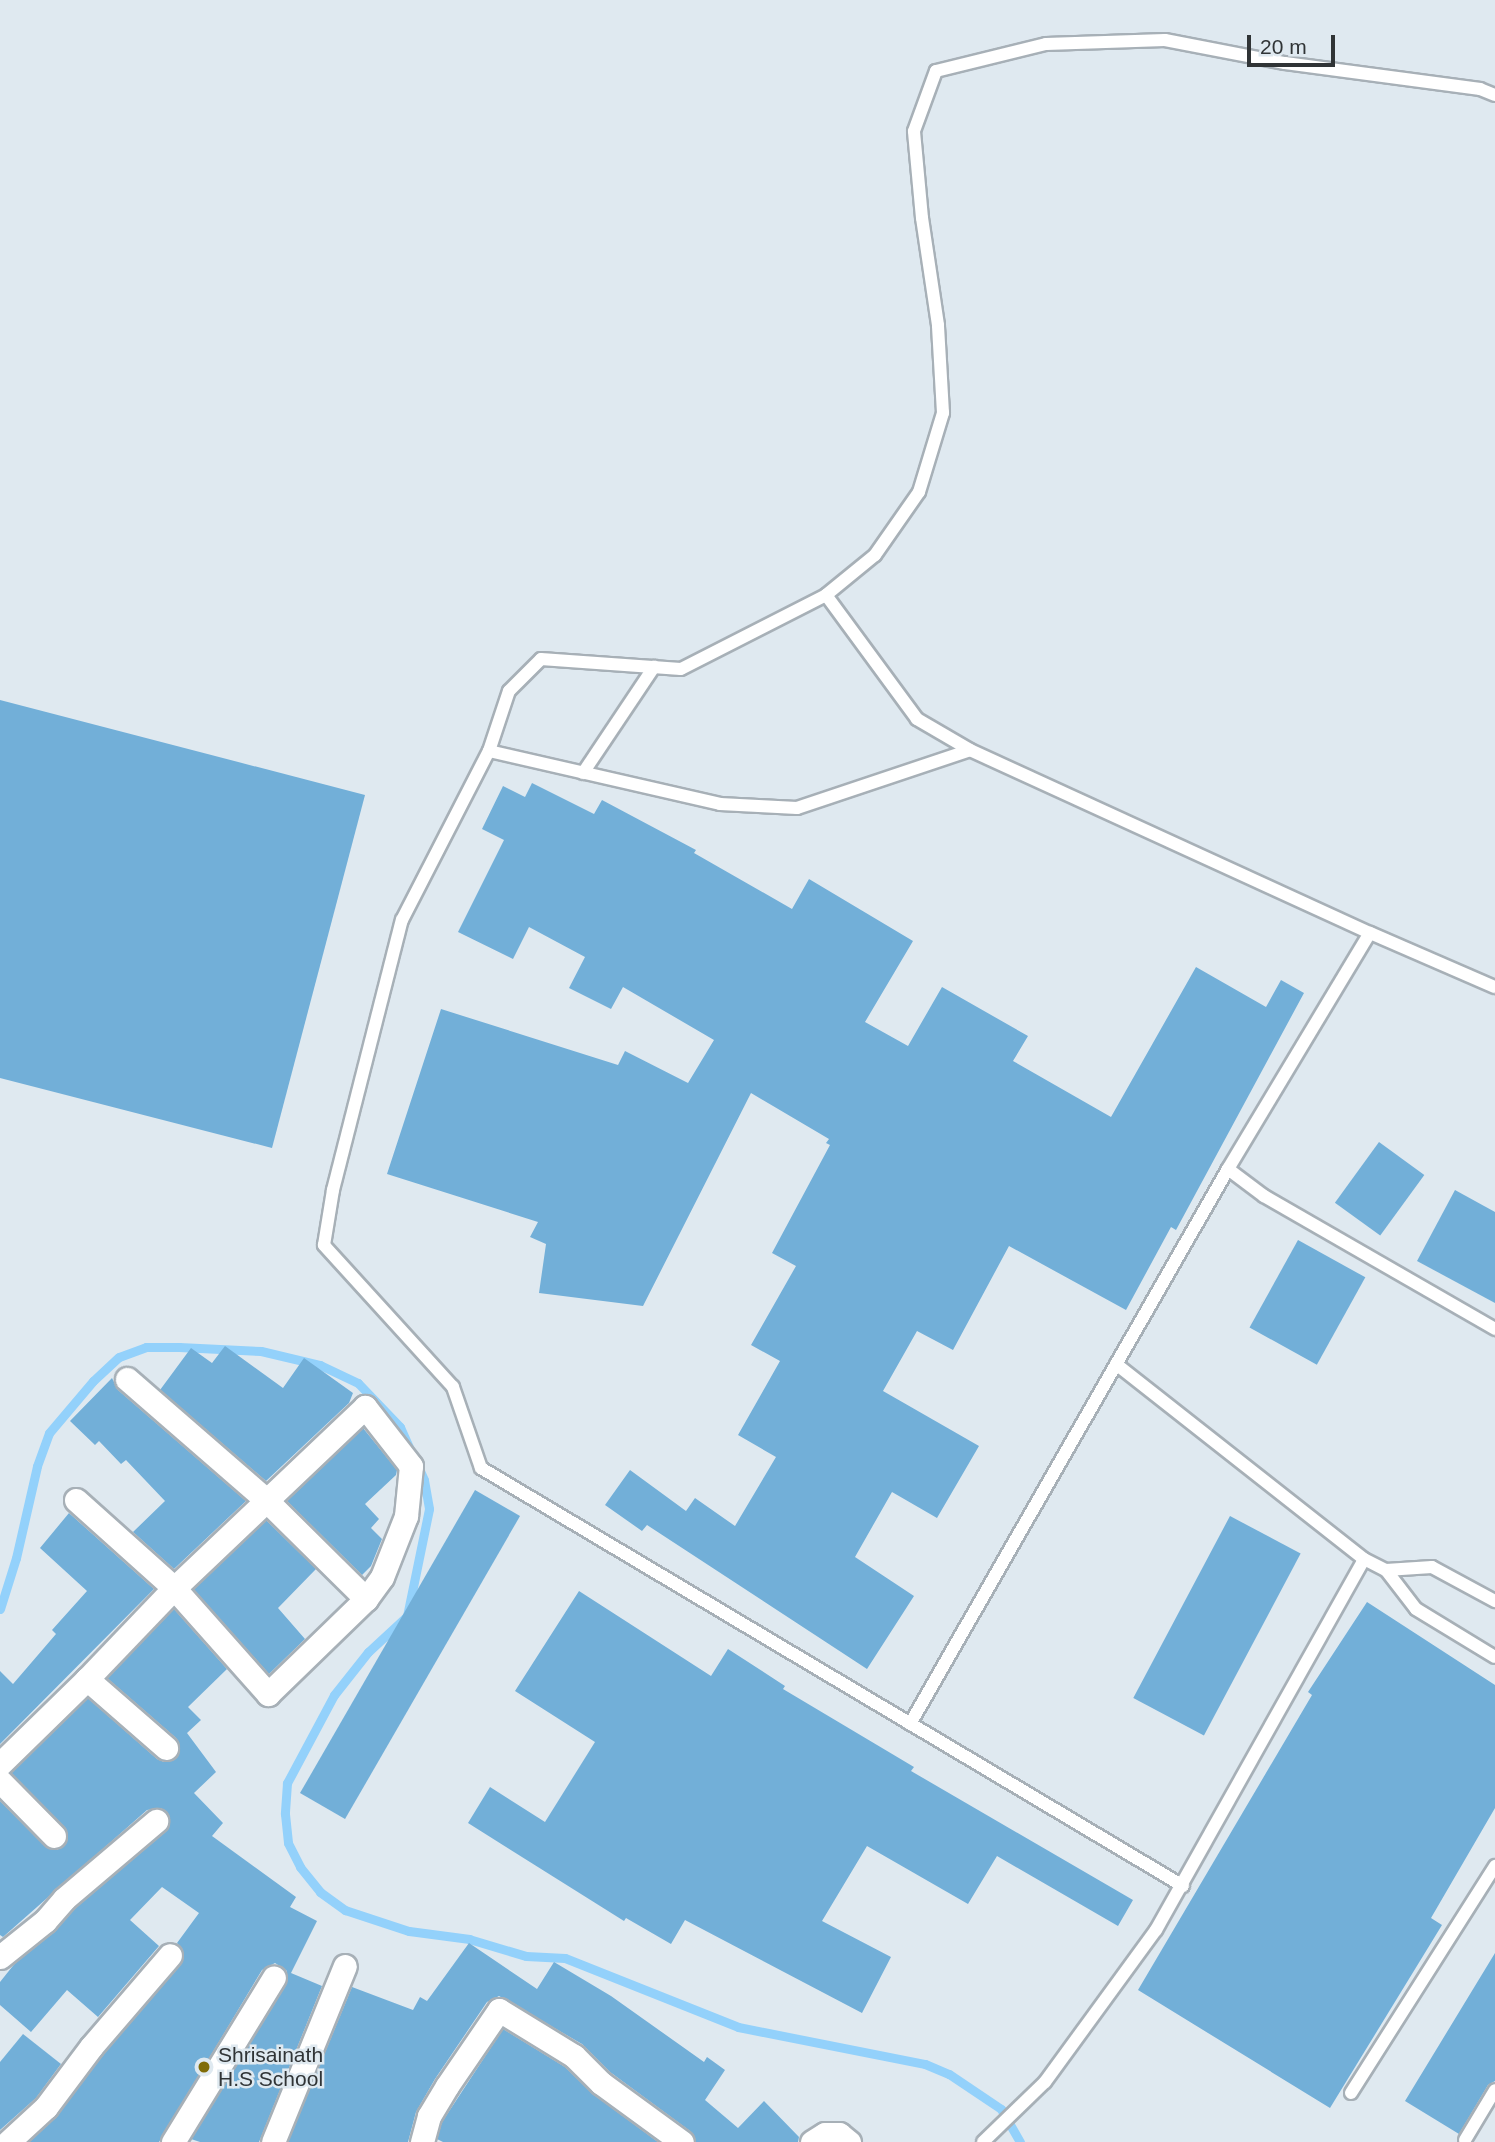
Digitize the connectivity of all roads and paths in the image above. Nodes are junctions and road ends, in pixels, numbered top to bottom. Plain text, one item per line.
1 (1495, 95) edge
2 (826, 595) junction
3 (653, 667) junction
4 (970, 750) junction
5 (489, 751) junction
6 (583, 773) junction
7 (1370, 933) junction
8 (1495, 987) edge
9 (1228, 1169) junction
10 (1495, 1329) edge
11 (1116, 1364) junction
12 (127, 1378) dead end
13 (76, 1500) dead end
14 (266, 1500) junction
15 (1364, 1559) junction
16 (1386, 1570) junction
17 (174, 1588) junction
18 (366, 1599) junction
19 (1495, 1601) edge
20 (1495, 1657) edge
21 (87, 1679) junction
22 (910, 1724) junction
23 (166, 1748) dead end
24 (1, 1764) edge
25 (156, 1821) dead end
26 (54, 1836) dead end
27 (1495, 1866) edge
28 (1183, 1886) junction
29 (170, 1955) dead end
30 (0, 1957) edge
31 (345, 1966) dead end
32 (274, 1977) dead end
33 (1495, 2090) edge
34 (1351, 2093) dead end
35 (1465, 2140) dead end
36 (8, 2142) edge
37 (173, 2142) edge
38 (273, 2142) edge
39 (422, 2142) edge
40 (682, 2142) edge
41 (812, 2142) edge
42 (849, 2142) edge
43 (983, 2142) edge

1 - 2 lane
2 - 3 lane
2 - 4 lane
3 - 5 lane
3 - 6 lane
4 - 6 lane
4 - 7 lane
5 - 6 lane
5 - 22 lane
7 - 8 lane
7 - 9 lane
9 - 10 lane
9 - 11 lane
11 - 15 lane
11 - 22 lane
12 - 14 street
13 - 17 street
14 - 17 street
14 - 18 street
14 - 18 street
15 - 16 lane
15 - 28 lane
16 - 19 lane
16 - 20 lane
17 - 18 street
17 - 21 street
21 - 23 street
21 - 24 street
22 - 28 lane
24 - 26 street
25 - 30 street
27 - 34 lane
28 - 43 lane
29 - 36 street
31 - 38 street
32 - 37 street
33 - 35 lane
39 - 40 street
41 - 42 street

